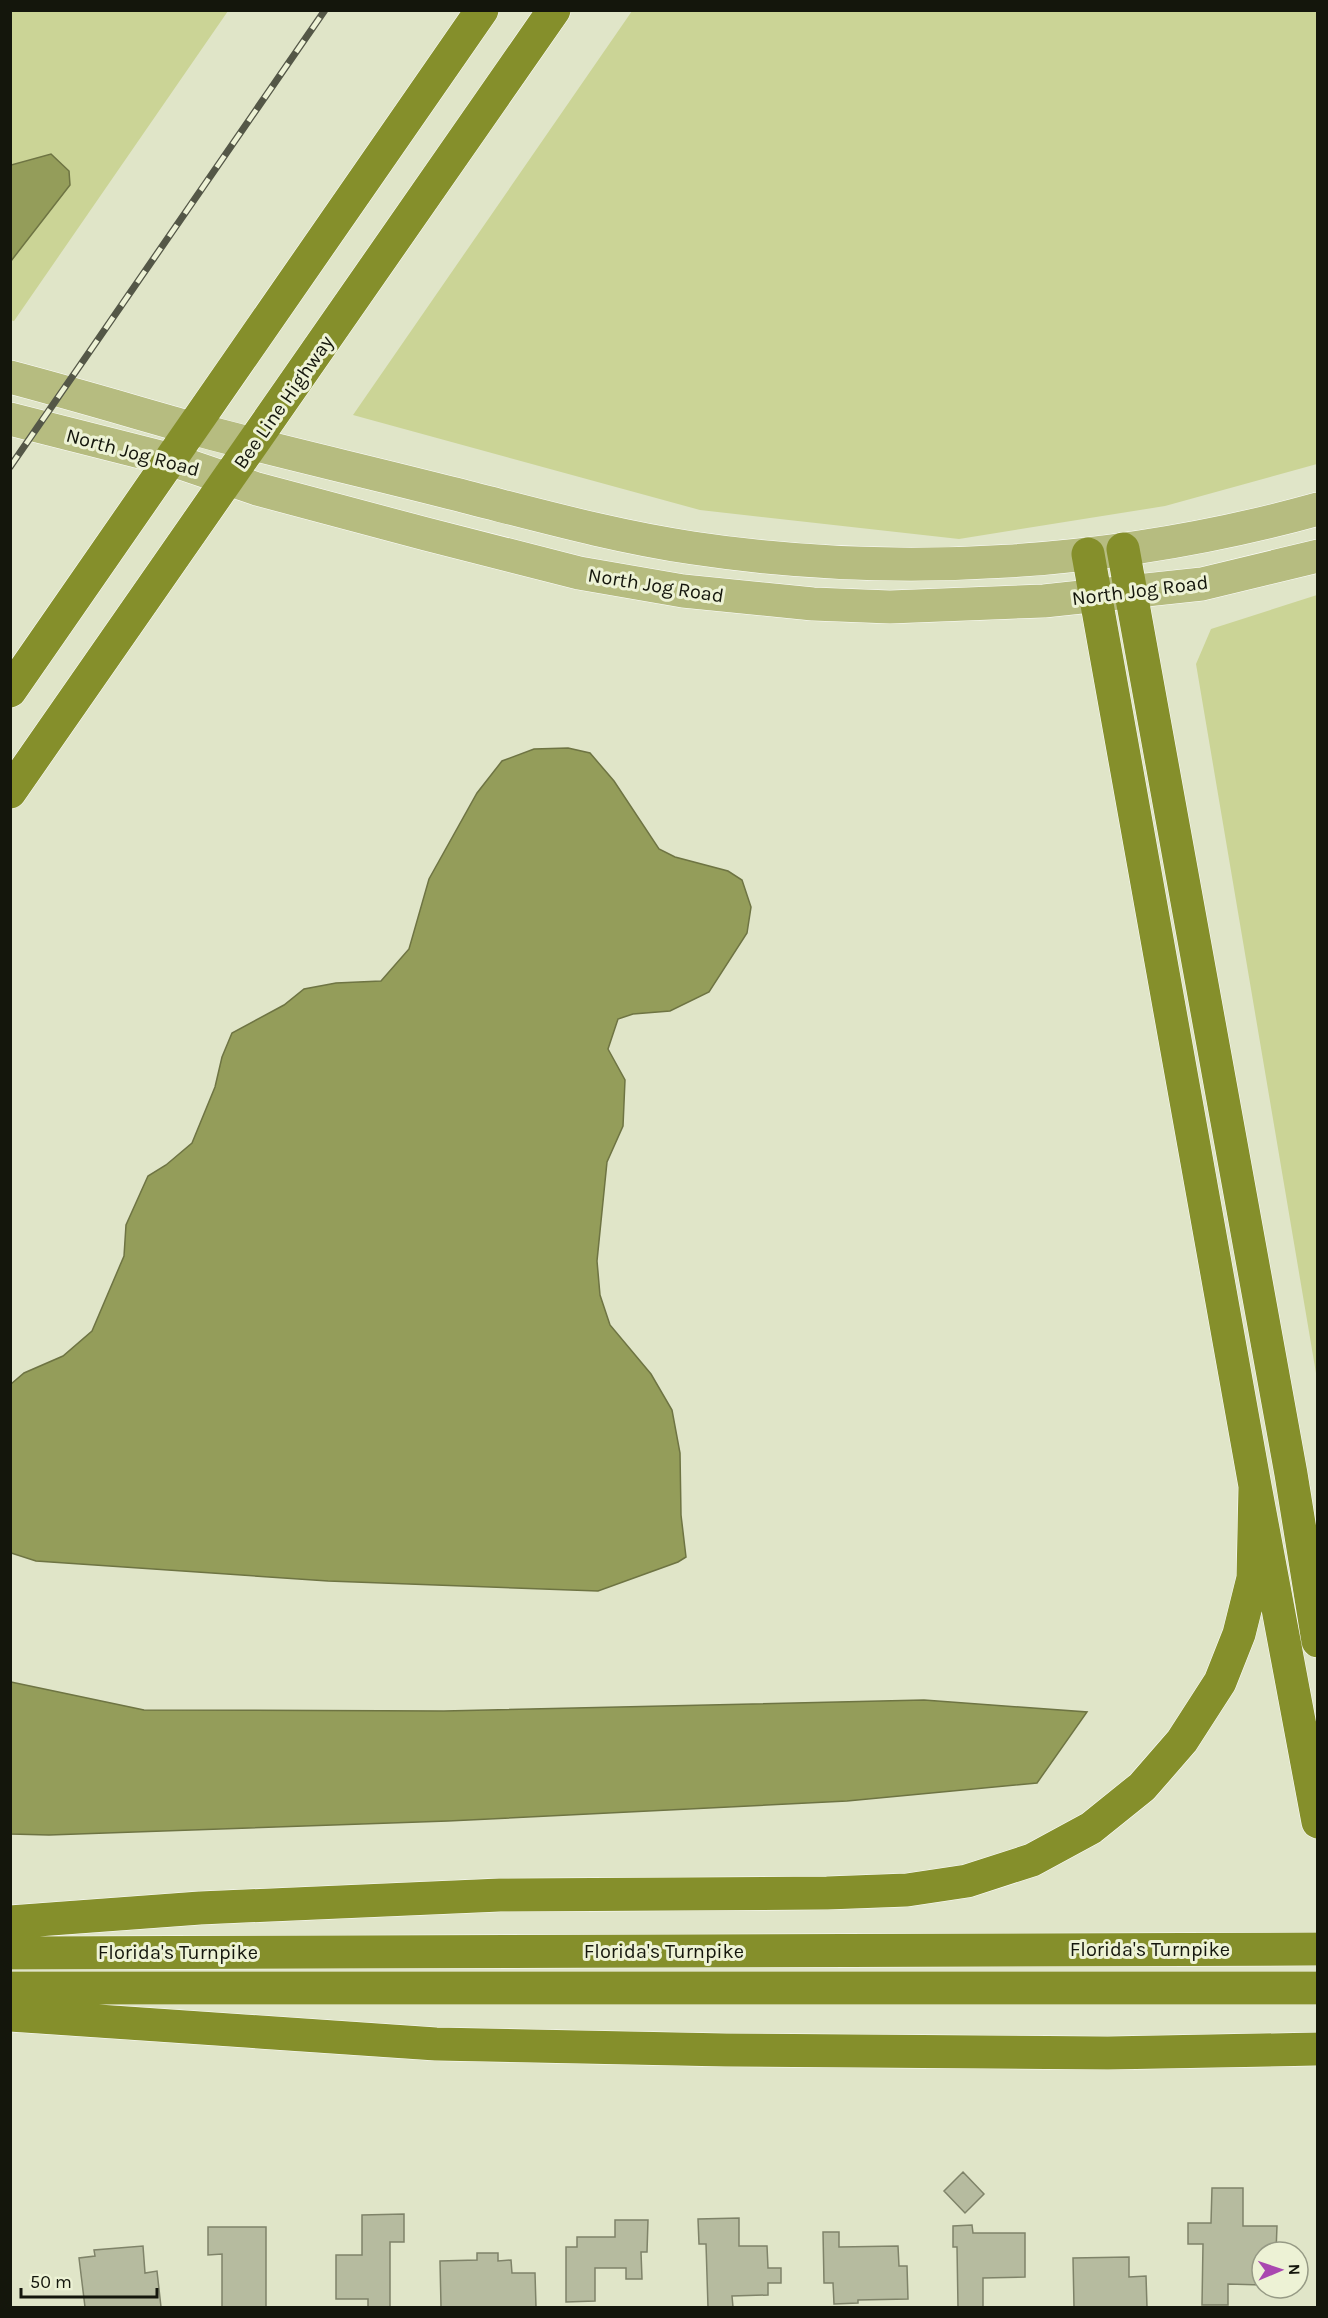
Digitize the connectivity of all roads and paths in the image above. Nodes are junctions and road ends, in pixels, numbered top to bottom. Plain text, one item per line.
1 (482, 10) edge
2 (554, 10) edge
3 (10, 377) edge
4 (10, 419) edge
5 (193, 428) junction
6 (255, 443) junction
7 (172, 460) junction
8 (229, 478) junction
9 (1317, 509) edge
10 (1123, 549) junction
11 (1088, 554) junction
12 (1317, 555) edge
13 (1131, 593) junction
14 (1095, 597) junction
15 (10, 691) edge
16 (10, 792) edge
17 (1291, 1473) junction
18 (1255, 1486) junction
19 (1317, 1550) edge
20 (1317, 1641) edge
21 (1317, 1822) edge
22 (10, 1922) edge
23 (1317, 1948) edge
24 (10, 1953) edge
25 (10, 1988) edge
26 (1317, 1988) edge
27 (10, 2015) edge
28 (1317, 2049) edge

1 - 5 highway
2 - 6 highway, Bee Line Highway
3 - 5 main road, North Jog Road
4 - 7 main road, North Jog Road
5 - 6 main road, North Jog Road
5 - 7 highway
6 - 8 highway, Bee Line Highway
6 - 11 main road, North Jog Road
7 - 8 main road, North Jog Road
7 - 15 highway
8 - 14 main road, North Jog Road
8 - 16 highway, Bee Line Highway
9 - 10 main road, North Jog Road
10 - 11 main road, North Jog Road
10 - 13 highway
11 - 14 highway
12 - 13 main road, North Jog Road
13 - 14 main road, North Jog Road
13 - 17 highway
14 - 18 highway
17 - 19 highway
17 - 20 highway
18 - 21 highway
18 - 22 highway
23 - 24 highway, Florida's Turnpike
25 - 26 highway, Florida's Turnpike
27 - 28 highway

